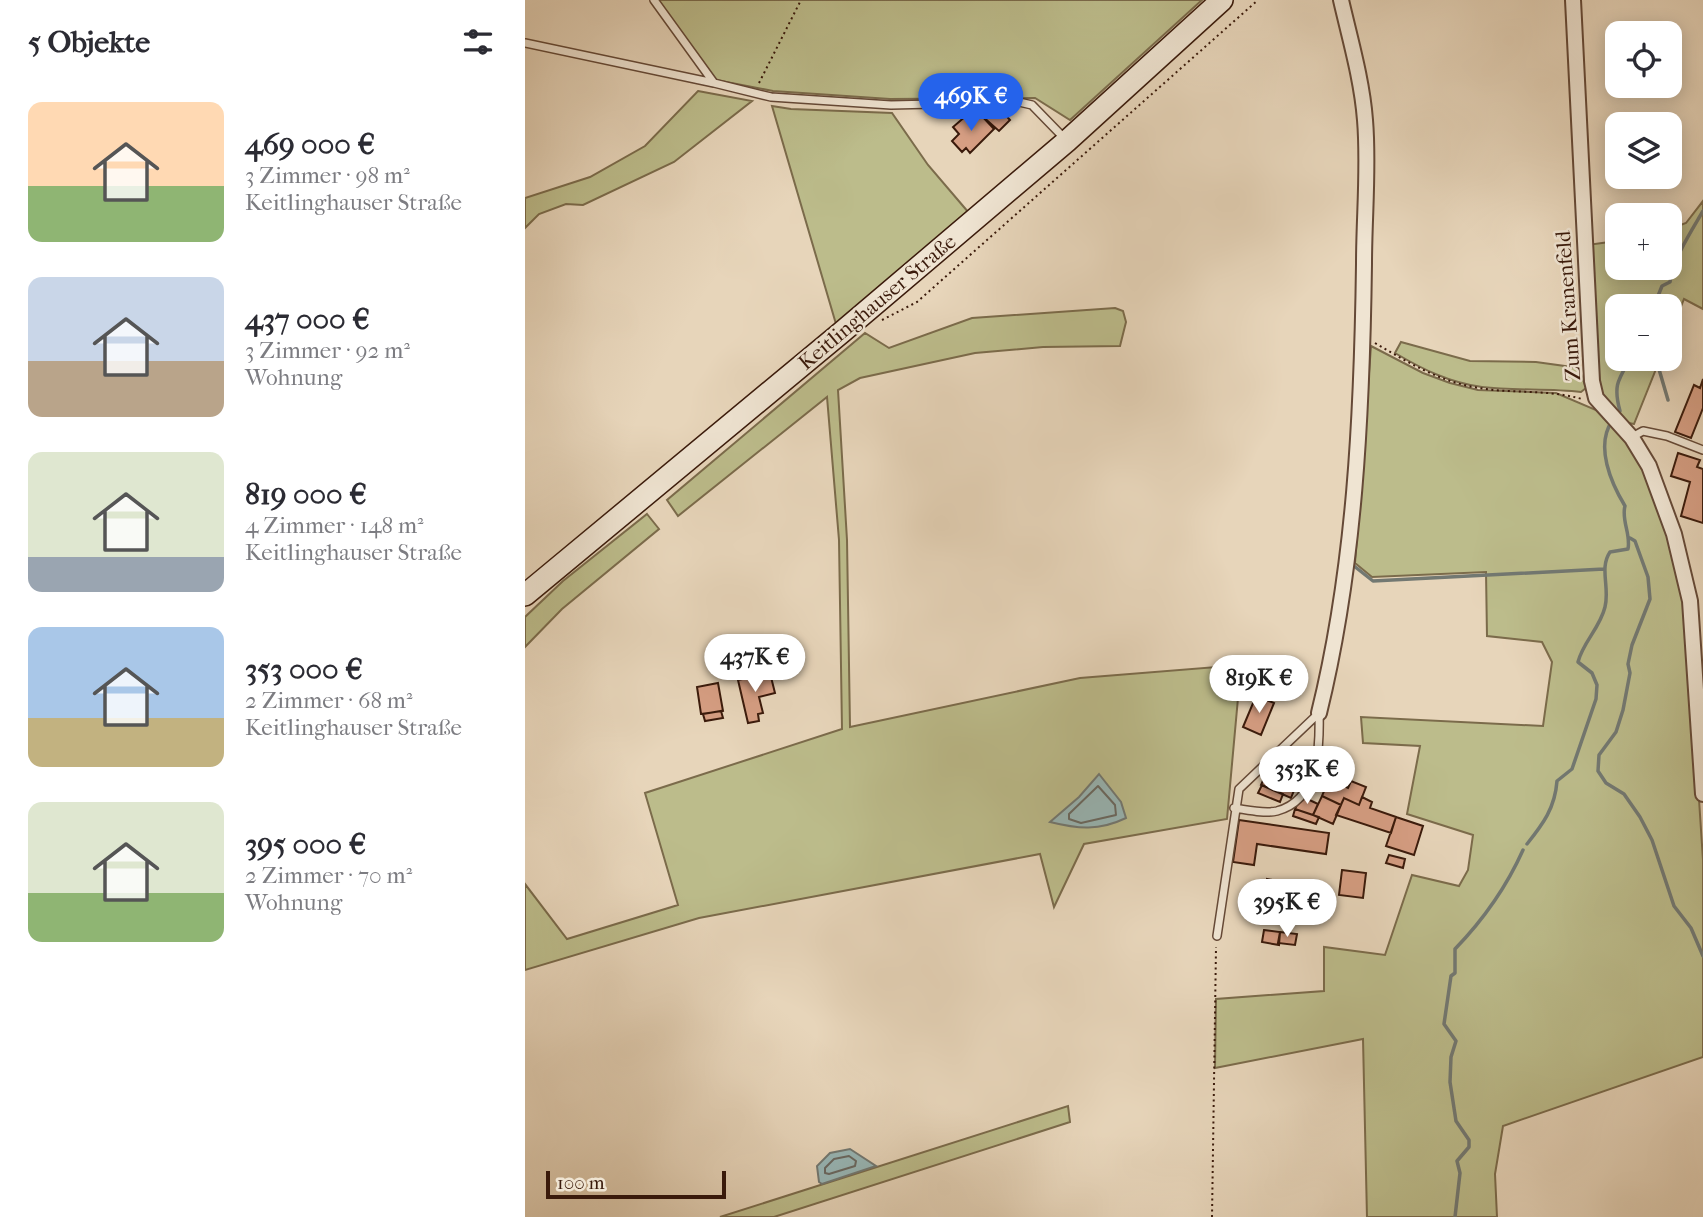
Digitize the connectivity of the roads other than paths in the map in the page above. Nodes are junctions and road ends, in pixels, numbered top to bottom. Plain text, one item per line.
1 (654, 0) edge
2 (1222, 0) edge
3 (1341, 0) edge
4 (1573, 0) edge
5 (525, 43) edge
6 (714, 83) junction
7 (1067, 141) junction
8 (1632, 438) junction
9 (1703, 450) edge
10 (525, 595) edge
11 (1319, 713) junction
12 (1703, 794) edge
13 (1234, 808) junction
14 (1217, 936) road end

1 - 6 lane
2 - 7 main road, Keitlinghauser Straße
3 - 11 street
4 - 8 street, Zum Kranenfeld
5 - 6 lane
6 - 7 lane
7 - 10 main road, Keitlinghauser Straße
8 - 9 lane
8 - 12 street, Zum Kranenfeld
11 - 13 lane
11 - 13 lane
13 - 14 lane

